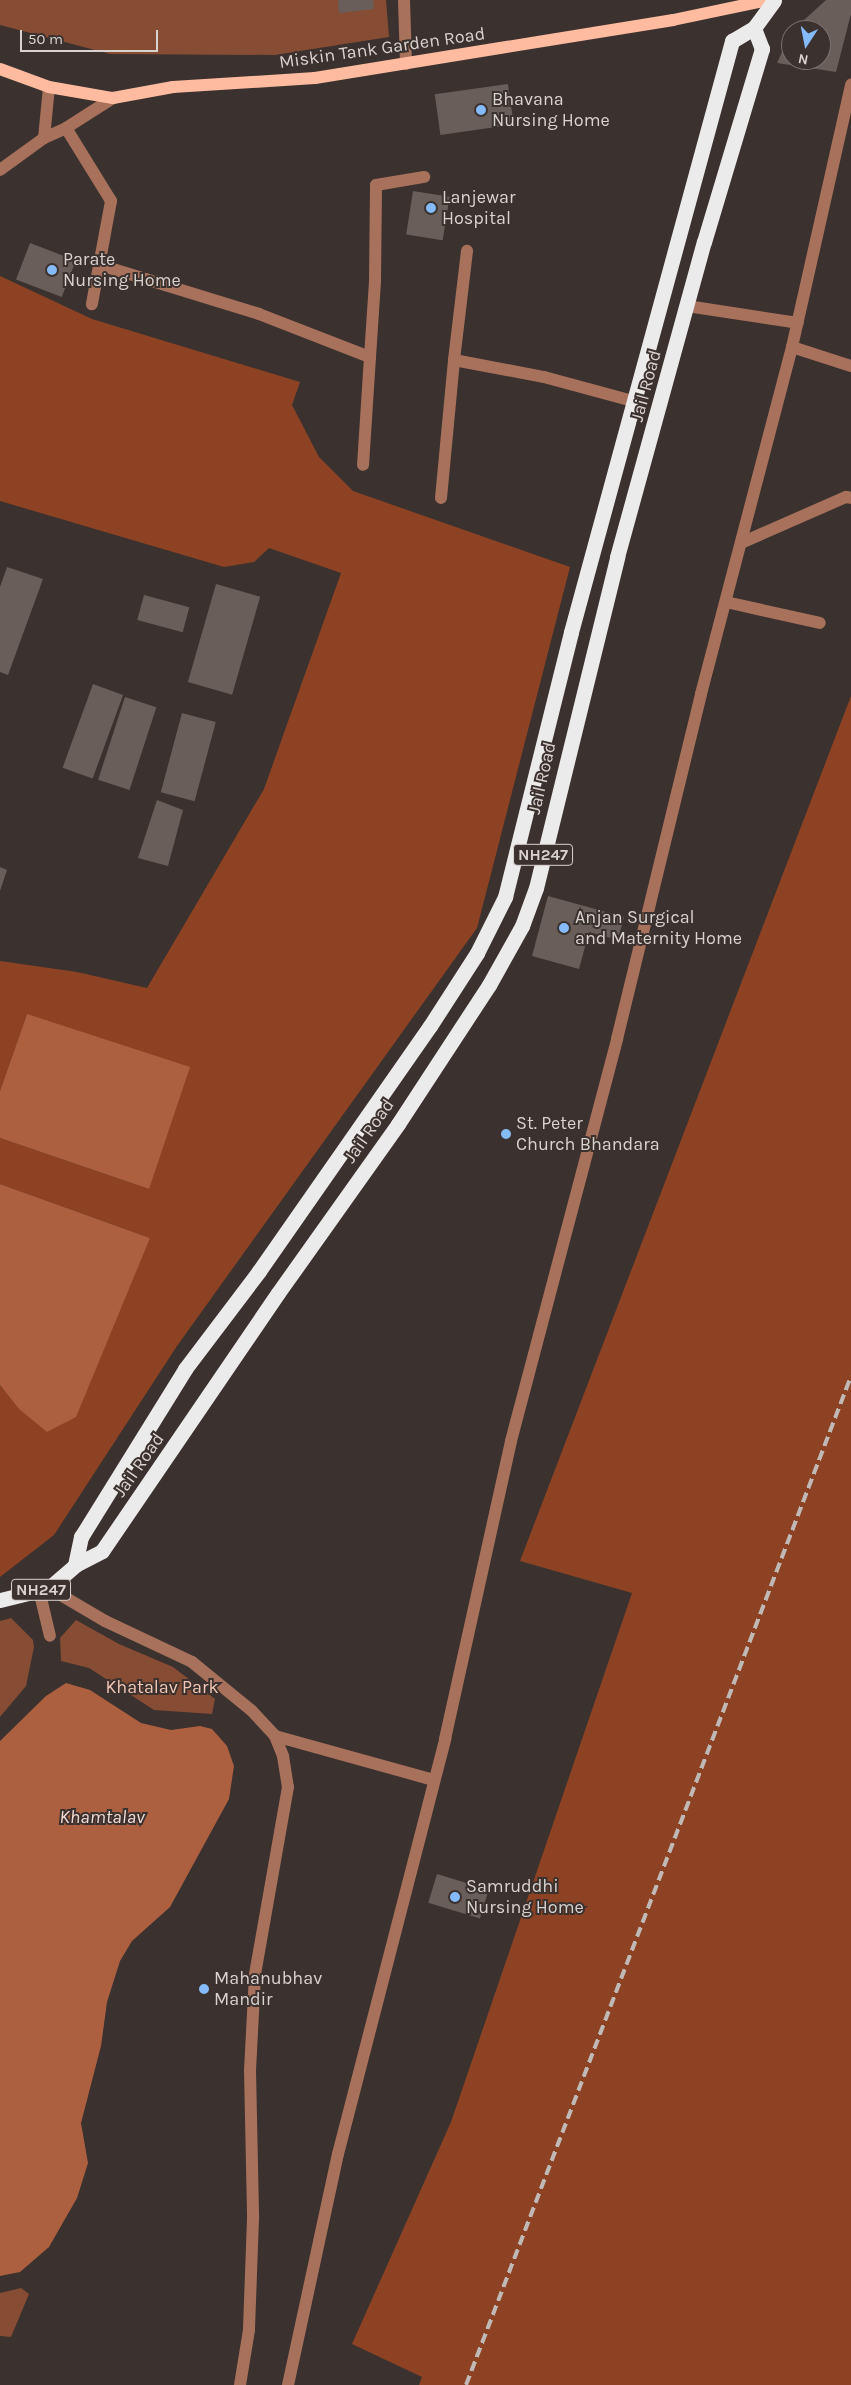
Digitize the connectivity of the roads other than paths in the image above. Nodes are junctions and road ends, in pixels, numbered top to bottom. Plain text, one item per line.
1 (404, 0) edge
2 (769, 0) edge
3 (774, 0) edge
4 (754, 28) junction
5 (406, 64) junction
6 (0, 69) edge
7 (851, 85) edge
8 (49, 87) junction
9 (113, 98) junction
10 (66, 128) junction
11 (44, 138) junction
12 (0, 170) edge
13 (424, 177) dead end
14 (467, 251) dead end
15 (100, 266) junction
16 (92, 304) dead end
17 (687, 306) junction
18 (798, 323) junction
19 (792, 347) junction
20 (370, 357) junction
21 (454, 360) junction
22 (851, 366) edge
23 (633, 401) junction
24 (363, 465) dead end
25 (441, 498) dead end
26 (851, 498) edge
27 (742, 543) junction
28 (726, 602) junction
29 (820, 623) dead end
30 (75, 1565) junction
31 (44, 1589) junction
32 (0, 1600) edge
33 (50, 1636) dead end
34 (275, 1736) junction
35 (434, 1780) junction
36 (240, 2385) edge
37 (288, 2385) edge

1 - 5 street
2 - 5 main road, Miskin Tank Garden Road
3 - 4 highway, Jail Road / NH247
4 - 17 highway, Jail Road / NH247
4 - 23 highway, Jail Road / NH247
5 - 9 main road, Miskin Tank Garden Road
6 - 8 main road, Miskin Tank Garden Road
7 - 18 street
8 - 9 main road, Miskin Tank Garden Road
8 - 11 street
9 - 10 street
10 - 11 street
10 - 15 street
11 - 12 street
13 - 20 street
14 - 21 street
15 - 16 street
15 - 20 street
17 - 18 street
17 - 30 highway, Jail Road / NH247
18 - 19 street
19 - 22 street
19 - 27 street
20 - 24 street
21 - 23 street
21 - 25 street
23 - 30 highway, Jail Road / NH247
26 - 27 street
27 - 28 street
28 - 29 street
28 - 35 street
30 - 31 highway, Jail Road / NH247
31 - 32 highway, Jail Road / NH247
31 - 33 street
31 - 34 street
34 - 35 street
34 - 36 street
35 - 37 street

